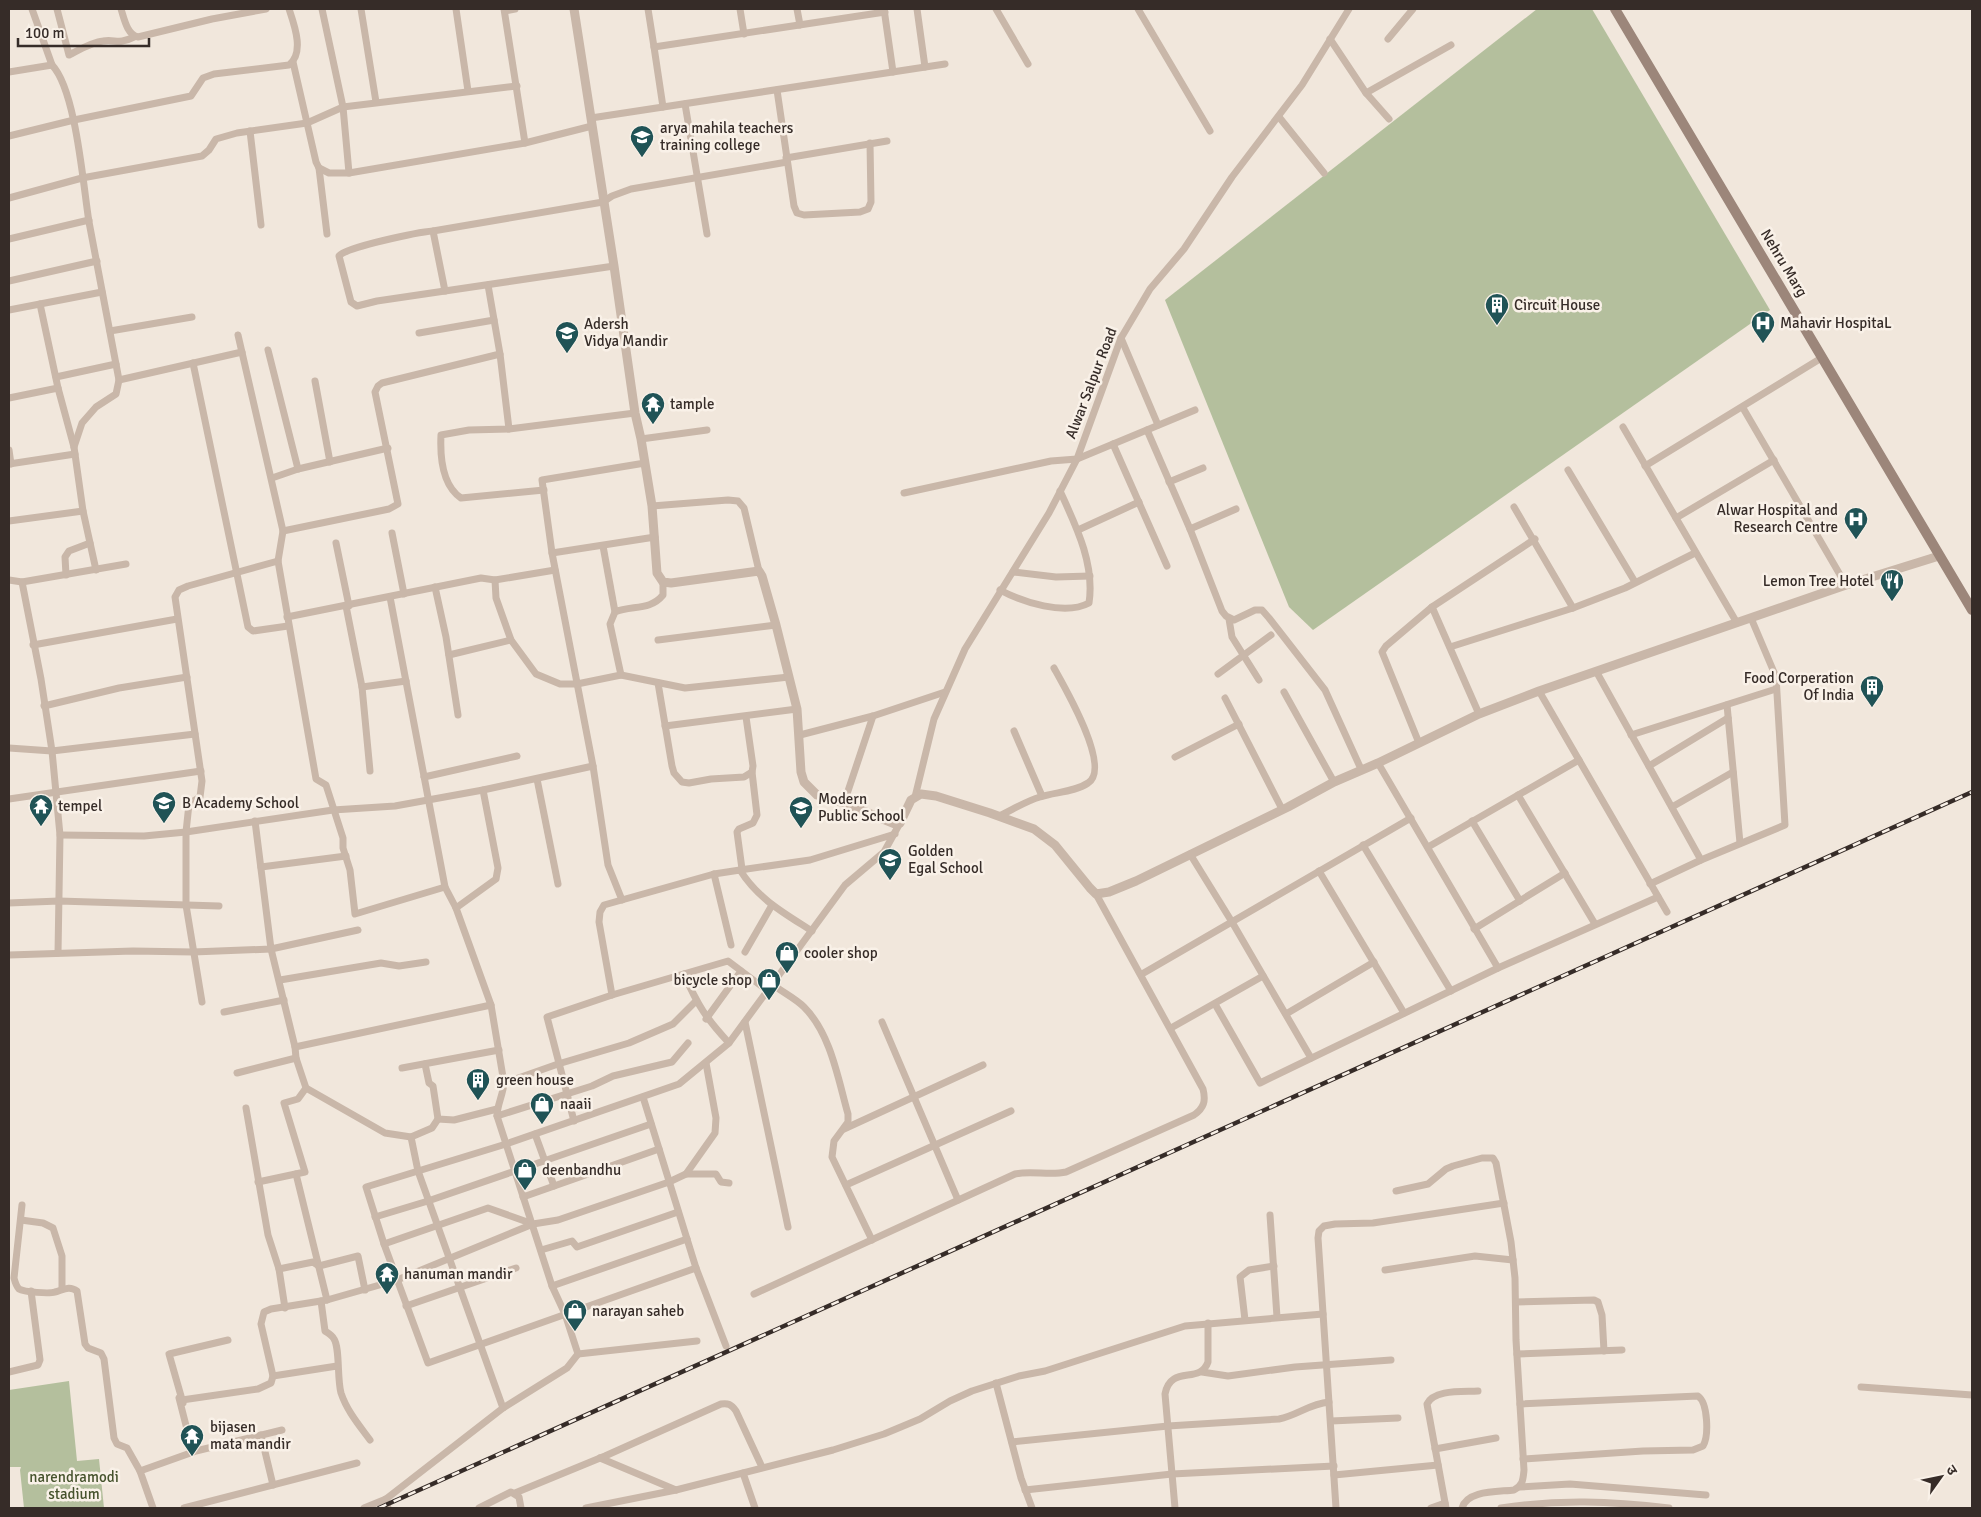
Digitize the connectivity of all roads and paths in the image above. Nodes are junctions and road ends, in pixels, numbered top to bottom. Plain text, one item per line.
1 (32, 9) edge
2 (57, 9) edge
3 (121, 9) edge
4 (266, 9) edge
5 (288, 9) edge
6 (322, 9) edge
7 (361, 9) edge
8 (456, 9) edge
9 (515, 9) edge
10 (574, 9) edge
11 (648, 9) edge
12 (740, 9) edge
13 (797, 9) edge
14 (918, 9) edge
15 (996, 9) edge
16 (1138, 9) edge
17 (1349, 9) edge
18 (1413, 9) edge
19 (1615, 9) edge
20 (504, 10) edge
21 (885, 11) edge
22 (800, 25) junction
23 (744, 34) junction
24 (134, 36) junction
25 (1330, 39) junction
26 (1388, 39) dead end
27 (1451, 44) dead end
28 (654, 47) junction
29 (293, 62) junction
30 (945, 64) dead end
31 (1028, 64) dead end
32 (52, 65) junction
33 (925, 67) junction
34 (9, 72) edge
35 (893, 72) junction
36 (517, 86) junction
37 (777, 90) junction
38 (468, 91) junction
39 (1366, 93) junction
40 (376, 102) junction
41 (685, 104) junction
42 (343, 107) junction
43 (664, 107) junction
44 (1279, 118) junction
45 (1389, 119) dead end
46 (74, 120) junction
47 (591, 122) junction
48 (307, 123) junction
49 (250, 131) junction
50 (1210, 131) dead end
51 (9, 136) edge
52 (887, 141) dead end
53 (525, 143) junction
54 (870, 143) junction
55 (786, 160) junction
56 (319, 168) junction
57 (349, 173) junction
58 (1324, 173) dead end
59 (698, 177) junction
60 (82, 178) junction
61 (9, 198) edge
62 (603, 202) junction
63 (89, 220) junction
64 (261, 225) dead end
65 (433, 231) junction
66 (327, 234) dead end
67 (707, 234) dead end
68 (9, 239) edge
69 (97, 260) junction
70 (614, 266) junction
71 (9, 281) edge
72 (488, 285) junction
73 (445, 291) junction
74 (102, 292) junction
75 (40, 304) junction
76 (9, 310) edge
77 (192, 316) dead end
78 (494, 320) junction
79 (110, 331) junction
80 (419, 333) dead end
81 (238, 335) dead end
82 (1121, 338) junction
83 (268, 350) dead end
84 (242, 352) junction
85 (500, 354) junction
86 (1823, 357) junction
87 (193, 363) junction
88 (116, 364) junction
89 (56, 377) junction
90 (119, 380) junction
91 (315, 381) dead end
92 (58, 388) junction
93 (9, 398) edge
94 (1743, 408) junction
95 (1196, 410) dead end
96 (635, 413) junction
97 (1158, 426) junction
98 (1622, 427) dead end
99 (509, 429) junction
100 (707, 430) dead end
101 (1147, 430) junction
102 (641, 439) junction
103 (1113, 444) junction
104 (388, 448) junction
105 (9, 450) edge
106 (74, 451) junction
107 (1077, 458) junction
108 (1774, 460) junction
109 (330, 462) junction
110 (645, 463) junction
111 (10, 464) edge
112 (1645, 466) junction
113 (1203, 468) dead end
114 (298, 469) junction
115 (1568, 470) dead end
116 (272, 478) junction
117 (1169, 482) junction
118 (544, 490) junction
119 (1060, 491) junction
120 (904, 493) dead end
121 (1139, 502) junction
122 (652, 506) junction
123 (1514, 507) dead end
124 (1236, 509) dead end
125 (84, 510) junction
126 (1676, 518) junction
127 (9, 521) edge
128 (1190, 529) junction
129 (1078, 530) junction
130 (283, 531) junction
131 (392, 533) dead end
132 (655, 537) junction
133 (1535, 540) junction
134 (90, 543) junction
135 (336, 543) dead end
136 (603, 546) junction
137 (552, 553) junction
138 (1695, 553) junction
139 (1939, 556) junction
140 (278, 561) junction
141 (126, 564) dead end
142 (1168, 566) dead end
143 (96, 570) junction
144 (555, 570) junction
145 (759, 571) junction
146 (1013, 572) junction
147 (237, 573) junction
148 (66, 575) junction
149 (1090, 576) junction
150 (9, 580) edge
151 (495, 580) junction
152 (22, 582) junction
153 (663, 582) junction
154 (1635, 582) junction
155 (1846, 585) junction
156 (435, 587) junction
157 (1000, 590) junction
158 (404, 594) junction
159 (390, 597) junction
160 (348, 606) junction
161 (1432, 607) junction
162 (1573, 608) junction
163 (1972, 610) edge
164 (615, 612) junction
165 (287, 617) junction
166 (1751, 618) junction
167 (177, 619) junction
168 (1230, 619) junction
169 (1737, 623) junction
170 (776, 625) junction
171 (288, 626) junction
172 (1271, 635) dead end
173 (511, 640) junction
174 (658, 640) dead end
175 (33, 645) junction
176 (1450, 647) junction
177 (449, 655) junction
178 (1244, 655) junction
179 (1054, 668) dead end
180 (1596, 671) junction
181 (1218, 674) dead end
182 (621, 675) junction
183 (187, 677) junction
184 (789, 677) junction
185 (1259, 680) dead end
186 (406, 681) junction
187 (658, 683) junction
188 (577, 684) junction
189 (362, 687) junction
190 (1776, 689) junction
191 (1539, 691) junction
192 (946, 692) junction
193 (1284, 692) dead end
194 (1225, 698) dead end
195 (1727, 704) junction
196 (44, 706) junction
197 (796, 710) junction
198 (1479, 714) junction
199 (458, 716) dead end
200 (873, 716) junction
201 (746, 717) junction
202 (1728, 718) junction
203 (1239, 724) junction
204 (665, 726) junction
205 (1014, 731) dead end
206 (195, 734) junction
207 (800, 735) junction
208 (1632, 735) junction
209 (1418, 743) junction
210 (9, 748) edge
211 (52, 751) junction
212 (517, 756) dead end
213 (1175, 757) dead end
214 (1579, 760) junction
215 (1378, 763) junction
216 (593, 766) junction
217 (1649, 766) junction
218 (1361, 769) junction
219 (370, 770) dead end
220 (201, 771) junction
221 (752, 772) junction
222 (1733, 772) junction
223 (424, 777) junction
224 (537, 779) junction
225 (1334, 782) junction
226 (483, 790) junction
227 (55, 791) junction
228 (1518, 795) junction
229 (1042, 796) junction
230 (915, 797) junction
231 (9, 799) edge
232 (428, 801) junction
233 (844, 803) junction
234 (1672, 807) junction
235 (333, 810) junction
236 (1282, 810) junction
237 (999, 816) junction
238 (1411, 818) junction
239 (255, 821) junction
240 (1472, 821) junction
241 (900, 823) junction
242 (186, 832) junction
243 (895, 834) junction
244 (60, 835) junction
245 (1740, 844) junction
246 (1363, 845) junction
247 (1428, 847) junction
248 (1190, 854) junction
249 (346, 856) junction
250 (1701, 860) junction
251 (261, 867) junction
252 (741, 870) junction
253 (1319, 871) junction
254 (1565, 873) junction
255 (714, 874) junction
256 (558, 884) dead end
257 (1650, 884) junction
258 (445, 887) junction
259 (1096, 894) junction
260 (1658, 897) junction
261 (622, 900) junction
262 (1520, 900) junction
263 (59, 901) junction
264 (9, 903) edge
265 (186, 905) junction
266 (772, 905) junction
267 (219, 906) dead end
268 (456, 908) junction
269 (1666, 912) dead end
270 (1232, 922) junction
271 (1595, 924) junction
272 (1474, 929) junction
273 (358, 930) dead end
274 (812, 931) junction
275 (731, 945) dead end
276 (272, 948) junction
277 (193, 952) junction
278 (745, 952) dead end
279 (58, 953) junction
280 (9, 955) edge
281 (426, 962) dead end
282 (1374, 962) junction
283 (1498, 968) junction
284 (741, 971) junction
285 (684, 974) junction
286 (1142, 974) junction
287 (1263, 976) junction
288 (280, 980) junction
289 (770, 988) junction
290 (1451, 991) junction
291 (612, 995) junction
292 (284, 1000) junction
293 (696, 1001) junction
294 (202, 1002) dead end
295 (1215, 1004) junction
296 (491, 1006) junction
297 (224, 1012) dead end
298 (1404, 1013) junction
299 (1286, 1014) junction
300 (706, 1019) junction
301 (745, 1022) junction
302 (882, 1022) dead end
303 (1171, 1028) junction
304 (688, 1042) dead end
305 (729, 1044) junction
306 (295, 1047) junction
307 (499, 1050) junction
308 (296, 1058) junction
309 (1311, 1058) junction
310 (706, 1062) junction
311 (425, 1064) junction
312 (558, 1064) junction
313 (983, 1065) dead end
314 (402, 1068) dead end
315 (237, 1073) dead end
316 (504, 1083) junction
317 (306, 1088) junction
318 (566, 1094) junction
319 (643, 1097) junction
320 (914, 1098) junction
321 (246, 1108) dead end
322 (1011, 1110) dead end
323 (497, 1113) junction
324 (438, 1119) junction
325 (574, 1121) junction
326 (651, 1124) junction
327 (844, 1129) junction
328 (535, 1134) junction
329 (411, 1137) junction
330 (506, 1144) junction
331 (934, 1145) junction
332 (659, 1149) junction
333 (544, 1160) junction
334 (514, 1170) junction
335 (418, 1171) junction
336 (296, 1174) junction
337 (686, 1174) junction
338 (258, 1182) junction
339 (669, 1182) junction
340 (730, 1183) dead end
341 (846, 1185) junction
342 (554, 1186) junction
343 (1396, 1191) dead end
344 (523, 1197) junction
345 (958, 1200) junction
346 (428, 1201) junction
347 (1504, 1203) junction
348 (22, 1205) dead end
349 (678, 1212) junction
350 (1270, 1215) dead end
351 (375, 1217) junction
352 (21, 1220) junction
353 (533, 1224) junction
354 (437, 1226) junction
355 (788, 1228) dead end
356 (687, 1239) junction
357 (872, 1240) junction
358 (384, 1244) junction
359 (541, 1250) junction
360 (448, 1258) junction
361 (1514, 1260) junction
362 (319, 1266) junction
363 (1274, 1266) junction
364 (516, 1268) dead end
365 (696, 1268) junction
366 (280, 1269) junction
367 (1385, 1270) dead end
368 (396, 1280) junction
369 (552, 1286) junction
370 (62, 1289) junction
371 (459, 1289) junction
372 (364, 1290) junction
373 (31, 1291) junction
374 (754, 1294) dead end
375 (324, 1301) junction
376 (1516, 1302) junction
377 (406, 1306) junction
378 (285, 1308) junction
379 (565, 1314) junction
380 (1323, 1314) junction
381 (1277, 1316) junction
382 (1244, 1320) junction
383 (1208, 1323) junction
384 (228, 1340) dead end
385 (697, 1341) dead end
386 (478, 1344) junction
387 (726, 1346) dead end
388 (1604, 1350) junction
389 (1622, 1350) dead end
390 (578, 1354) junction
391 (1517, 1354) junction
392 (1390, 1360) dead end
393 (1326, 1364) junction
394 (338, 1366) junction
395 (9, 1372) edge
396 (1202, 1372) junction
397 (274, 1376) junction
398 (996, 1383) junction
399 (1861, 1386) dead end
400 (1478, 1391) dead end
401 (1972, 1395) edge
402 (182, 1400) junction
403 (1329, 1402) junction
404 (1520, 1404) junction
405 (503, 1408) junction
406 (1398, 1418) dead end
407 (1331, 1421) junction
408 (1168, 1426) junction
409 (282, 1430) dead end
410 (261, 1435) junction
411 (1496, 1438) dead end
412 (370, 1440) dead end
413 (1012, 1442) junction
414 (1435, 1449) junction
415 (194, 1450) junction
416 (600, 1458) junction
417 (1524, 1459) junction
418 (357, 1463) dead end
419 (1438, 1465) junction
420 (1334, 1466) junction
421 (762, 1467) junction
422 (140, 1471) junction
423 (744, 1473) junction
424 (1172, 1474) junction
425 (1334, 1475) junction
426 (273, 1485) junction
427 (1520, 1487) junction
428 (676, 1490) junction
429 (1025, 1490) junction
430 (515, 1494) junction
431 (1706, 1495) dead end
432 (386, 1499) junction
433 (1559, 1505) edge
434 (1446, 1506) edge
435 (1515, 1507) edge
436 (153, 1508) edge
437 (184, 1508) edge
438 (364, 1508) edge
439 (388, 1508) edge
440 (481, 1508) edge
441 (521, 1508) edge
442 (586, 1508) edge
443 (754, 1508) edge
444 (1032, 1508) edge
445 (1175, 1508) edge
446 (1336, 1508) edge
447 (1431, 1508) edge
448 (1462, 1508) edge
449 (1501, 1508) edge
450 (1669, 1508) edge

1 - 32 street
2 - 24 street
3 - 24 street
4 - 24 street
5 - 29 street
6 - 42 street
7 - 40 street
8 - 38 street
9 - 20 street
10 - 47 street
11 - 28 street
12 - 23 street
13 - 22 street
14 - 33 street
15 - 31 street
16 - 50 street
17 - 25 street, Alwar Salpur Road
18 - 26 street
19 - 86 main road, Nehru Marg
20 - 36 street
21 - 22 street
21 - 35 street
22 - 23 street
23 - 28 street
25 - 39 street
25 - 44 street, Alwar Salpur Road
27 - 39 street
28 - 43 street
29 - 46 street
29 - 48 street
30 - 33 street
32 - 34 street
32 - 46 street
33 - 35 street
35 - 37 street
36 - 38 street
36 - 53 street
37 - 41 street
37 - 55 street
38 - 40 street
39 - 45 street
40 - 42 street
41 - 43 street
41 - 59 street
42 - 48 street
42 - 57 street
43 - 47 street
44 - 58 street
44 - 82 street, Alwar Salpur Road
46 - 51 street
46 - 60 street
47 - 53 street
47 - 62 street
48 - 49 street
48 - 56 street
49 - 60 street
49 - 64 street
52 - 54 street
53 - 57 street
54 - 55 street
54 - 55 street
55 - 59 street
56 - 57 street
56 - 66 street
59 - 62 street
59 - 67 street
60 - 61 street
60 - 63 street
62 - 65 street
62 - 70 street
63 - 68 street
63 - 69 street
65 - 73 street
65 - 73 street
69 - 71 street
69 - 74 street
70 - 72 street
70 - 96 street
72 - 73 street
72 - 78 street
74 - 75 street
74 - 79 street
75 - 76 street
75 - 89 street
77 - 79 street
78 - 80 street
78 - 85 street
79 - 88 street
81 - 84 street
82 - 97 street
82 - 107 street, Alwar Salpur Road
83 - 114 street
84 - 87 street
84 - 116 street
85 - 99 street
85 - 104 street
86 - 94 street
86 - 139 main road, Nehru Marg
87 - 90 street
87 - 147 street
88 - 89 street
88 - 90 street
89 - 92 street
90 - 106 street
91 - 109 street
92 - 93 street
92 - 106 street
94 - 108 street
94 - 112 street
95 - 97 street
96 - 99 street
96 - 102 street
97 - 101 street
98 - 112 street
99 - 118 street
100 - 102 street
101 - 103 street
101 - 117 street
102 - 110 street
103 - 107 street
103 - 121 street
104 - 109 street
104 - 130 street
105 - 111 street
106 - 111 street
106 - 125 street
107 - 119 street, Alwar Salpur Road
107 - 120 street
108 - 126 street
108 - 155 street
109 - 114 street
110 - 118 street
110 - 122 street
112 - 126 street
113 - 117 street
114 - 116 street
115 - 154 street
116 - 130 street
117 - 128 street
118 - 137 street
119 - 129 street
119 - 146 street, Alwar Salpur Road
121 - 129 street
121 - 142 street
122 - 132 street
122 - 145 street
123 - 133 street
124 - 128 street
125 - 127 street
125 - 134 street
126 - 138 street
128 - 168 street
129 - 149 street
130 - 140 street
131 - 158 street
132 - 136 street
132 - 153 street
133 - 161 street
133 - 162 street
134 - 143 street
134 - 148 street
135 - 160 street
136 - 137 street
136 - 164 street
137 - 144 street
138 - 154 street
138 - 169 street
139 - 155 street
139 - 163 main road, Nehru Marg
140 - 147 street
140 - 165 street
141 - 143 street
143 - 148 street
144 - 151 street
144 - 188 street
145 - 153 street
145 - 170 street
146 - 149 street
146 - 157 street, Alwar Salpur Road
147 - 167 street
147 - 171 street
148 - 152 street
149 - 157 street
150 - 152 street
151 - 156 street
151 - 173 street
152 - 175 street
153 - 164 street
154 - 162 street
155 - 166 street
156 - 158 street
156 - 177 street
157 - 192 street, Alwar Salpur Road
158 - 159 street
159 - 160 street
159 - 186 street
160 - 165 street
160 - 189 street
161 - 176 street
161 - 209 street
162 - 176 street
164 - 182 street
165 - 171 street
166 - 169 street
166 - 190 street
167 - 175 street
167 - 183 street
168 - 178 street
168 - 218 street
169 - 180 street
170 - 174 street
170 - 184 street
171 - 235 street
172 - 178 street
173 - 177 street
173 - 188 street
175 - 196 street
176 - 198 street
177 - 199 street
178 - 181 street
178 - 185 street
179 - 229 street
180 - 191 street
180 - 208 street
182 - 187 street
182 - 188 street
183 - 196 street
183 - 206 street
184 - 187 street
184 - 197 street
186 - 189 street
186 - 223 street
187 - 204 street
188 - 216 street
189 - 219 street
190 - 195 street
190 - 245 street
191 - 198 street
191 - 214 street
192 - 200 street
192 - 230 street, Alwar Salpur Road
193 - 225 street
194 - 203 street
195 - 202 street
195 - 208 street
196 - 211 street
197 - 201 street
197 - 207 street
198 - 209 street
200 - 207 street
200 - 233 street
201 - 204 street
201 - 221 street
202 - 217 street
202 - 222 street
203 - 213 street
203 - 236 street
204 - 221 street
205 - 229 street
206 - 211 street
206 - 220 street
207 - 233 street
208 - 217 street
209 - 215 street
210 - 211 street
211 - 227 street
212 - 223 street
214 - 228 street
214 - 257 street
215 - 218 street
215 - 238 street
216 - 224 street
216 - 261 street
217 - 234 street
218 - 225 street
220 - 227 street
220 - 242 street
221 - 252 street
222 - 234 street
222 - 245 street
223 - 232 street
224 - 226 street
224 - 256 street
225 - 236 street
226 - 232 street
226 - 268 street
227 - 231 street
227 - 244 street
228 - 240 street
228 - 254 street
229 - 237 street
230 - 237 street
230 - 241 street
232 - 235 street
232 - 258 street
233 - 241 street
234 - 250 street
235 - 239 street
235 - 249 street
236 - 248 street
237 - 259 street
238 - 246 street
238 - 247 street
239 - 242 street
239 - 251 street
240 - 247 street
240 - 262 street
241 - 243 street
242 - 244 street
242 - 265 street
243 - 252 street
243 - 274 street
244 - 263 street
245 - 250 street
246 - 253 street
246 - 290 street
247 - 272 street
248 - 259 street
248 - 270 street
249 - 251 street
249 - 258 street
250 - 257 street
251 - 276 street
252 - 255 street
252 - 266 street
253 - 270 street
253 - 282 street
254 - 262 street
254 - 271 street
255 - 261 street
255 - 275 street
257 - 260 street
258 - 268 street
259 - 286 street
260 - 269 street
260 - 271 street
261 - 291 street
262 - 272 street
263 - 264 street
263 - 265 street
263 - 279 street
265 - 267 street
265 - 277 street
266 - 274 street
266 - 278 street
268 - 296 street
270 - 286 street
270 - 287 street
271 - 283 street
272 - 283 street
273 - 276 street
274 - 289 street
276 - 277 street
276 - 288 street
277 - 279 street
277 - 294 street
279 - 280 street
281 - 288 street
282 - 298 street
282 - 299 street
283 - 290 street
284 - 285 street
284 - 289 street
284 - 300 street
285 - 291 street
285 - 293 street
286 - 303 street
287 - 295 street
287 - 299 street
288 - 292 street
289 - 301 street
289 - 327 street
290 - 298 street
291 - 312 street
292 - 297 street
292 - 306 street
293 - 300 street
293 - 312 street
295 - 303 street
295 - 309 street
296 - 306 street
296 - 307 street
298 - 309 street
299 - 309 street
300 - 305 street
301 - 305 street
301 - 355 street
302 - 320 street
303 - 345 street
304 - 318 street
305 - 310 street
306 - 308 street
307 - 311 street
307 - 316 street
308 - 315 street
308 - 317 street
310 - 319 street
310 - 337 street
311 - 314 street
311 - 324 street
312 - 316 street
312 - 318 street
313 - 320 street
316 - 323 street
317 - 329 street
317 - 336 street
318 - 323 street
318 - 325 street
319 - 325 street
319 - 326 street
320 - 327 street
320 - 331 street
321 - 338 street
322 - 331 street
323 - 324 street
323 - 330 street
324 - 329 street
325 - 328 street
326 - 332 street
326 - 333 street
327 - 341 street
328 - 330 street
328 - 333 street
329 - 335 street
330 - 334 street
330 - 335 street
331 - 341 street
331 - 345 street
332 - 339 street
332 - 342 street
333 - 334 street
333 - 342 street
334 - 344 street
334 - 346 street
335 - 346 street
335 - 351 street
336 - 338 street
336 - 362 street
337 - 339 street
337 - 340 street
338 - 366 street
339 - 349 street
339 - 353 street
341 - 357 street
342 - 344 street
343 - 347 street
344 - 353 street
345 - 357 street
346 - 351 street
346 - 354 street
347 - 361 street
347 - 380 street
348 - 352 street
349 - 356 street
349 - 359 street
350 - 363 street
351 - 358 street
352 - 370 street
352 - 373 street
353 - 354 street
353 - 359 street
353 - 360 street
354 - 358 street
354 - 360 street
356 - 365 street
356 - 369 street
357 - 374 street
358 - 368 street
359 - 369 street
360 - 368 street
360 - 371 street
361 - 367 street
361 - 376 street
362 - 366 street
362 - 372 street
362 - 375 street
363 - 381 street
363 - 382 street
364 - 371 street
365 - 379 street
365 - 387 street
366 - 378 street
368 - 372 street
368 - 377 street
369 - 379 street
370 - 373 street
370 - 422 street
371 - 377 street
371 - 386 street
372 - 375 street
373 - 395 street
375 - 378 street
375 - 394 street
376 - 388 street
376 - 391 street
377 - 386 street
378 - 397 street
379 - 386 street
379 - 390 street
380 - 381 street
380 - 393 street
381 - 382 street
382 - 383 street
383 - 396 street
383 - 398 street
384 - 402 street
385 - 390 street
386 - 405 street
388 - 389 street
388 - 391 street
390 - 405 street
391 - 404 street
392 - 393 street
393 - 396 street
393 - 403 street
394 - 397 street
394 - 412 street
396 - 408 street
397 - 402 street
398 - 413 street
398 - 421 street
399 - 401 street
400 - 414 street
402 - 415 street
403 - 407 street
403 - 408 street
404 - 417 street
404 - 417 street
405 - 432 street
406 - 407 street
407 - 420 street
408 - 413 street
408 - 424 street
409 - 410 street
410 - 415 street
410 - 426 street
411 - 414 street
413 - 429 street
414 - 419 street
415 - 422 street
416 - 421 street
416 - 428 street
416 - 430 street
417 - 427 street
418 - 426 street
419 - 425 street
419 - 434 street
420 - 424 street
420 - 425 street
421 - 423 street
422 - 436 street
423 - 428 street
423 - 443 street
424 - 429 street
424 - 445 street
425 - 446 street
426 - 437 street
427 - 431 street
427 - 448 street
428 - 442 street
429 - 444 street
430 - 440 street
430 - 441 street
432 - 438 street
432 - 439 street
433 - 435 street
433 - 450 street
434 - 447 street
435 - 449 street

